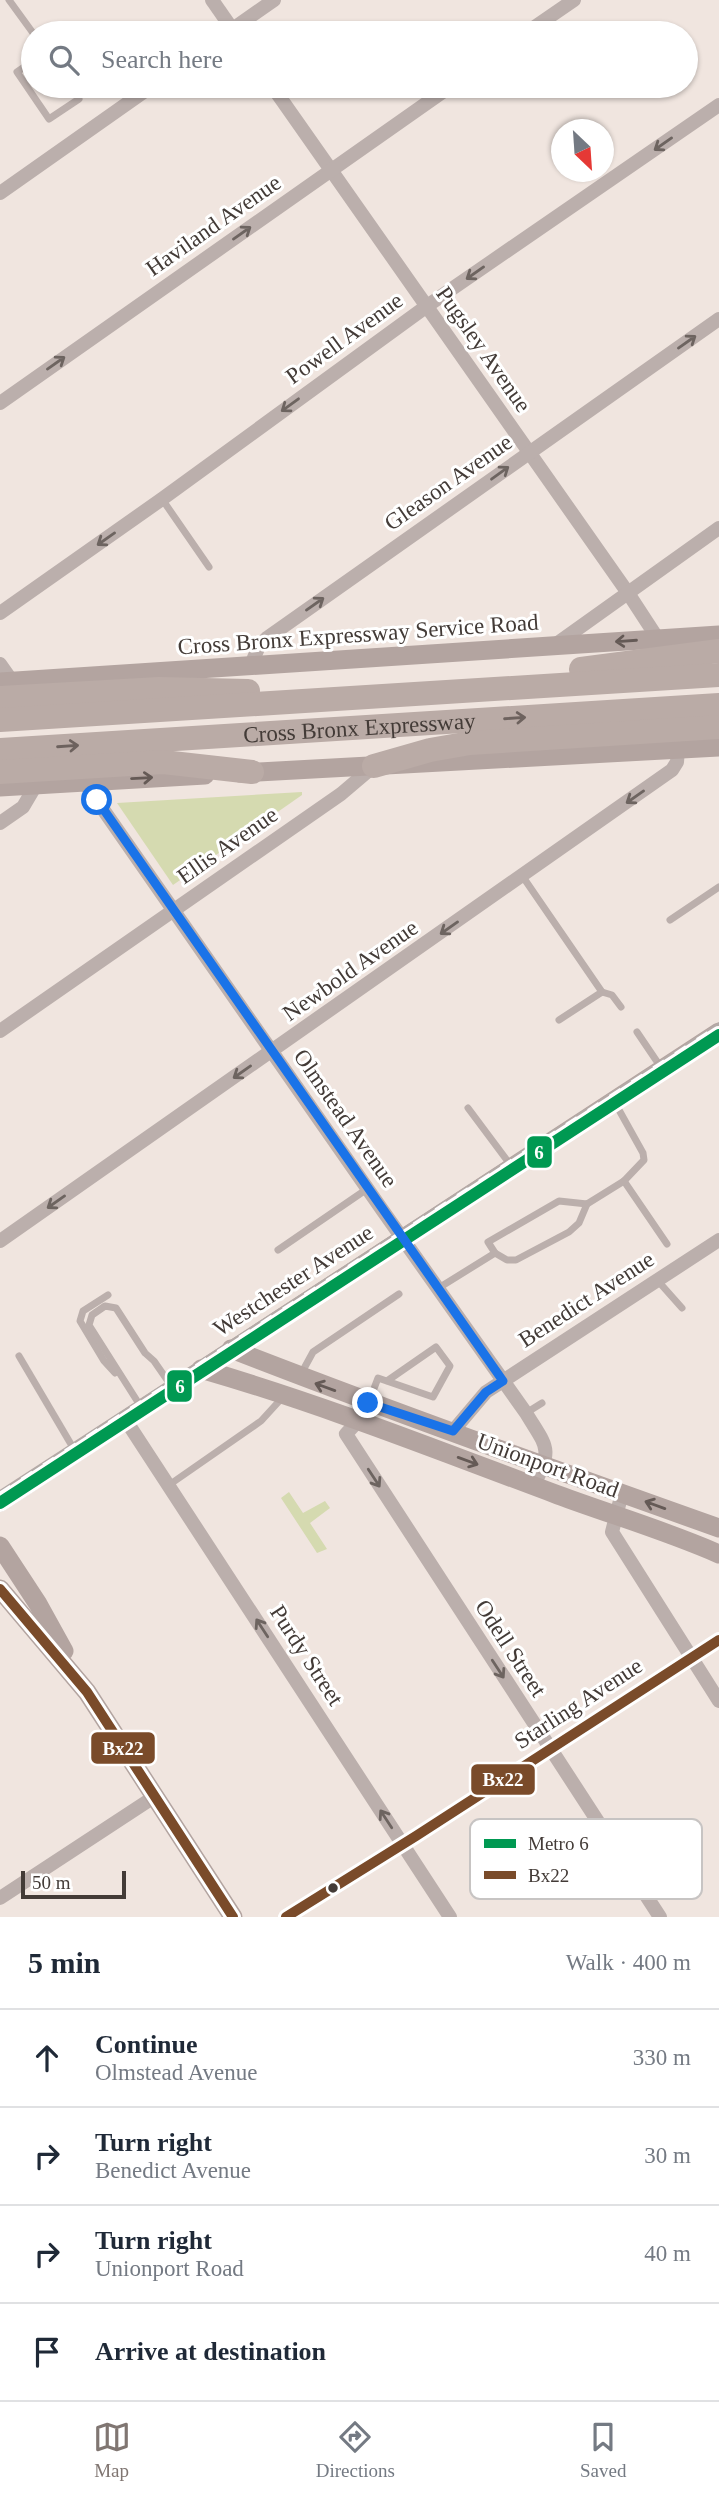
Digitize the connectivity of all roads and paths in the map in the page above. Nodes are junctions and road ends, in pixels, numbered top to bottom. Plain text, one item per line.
1 (9, 0) edge
2 (212, 0) edge
3 (274, 0) edge
4 (574, 0) edge
5 (24, 21) edge
6 (225, 21) edge
7 (246, 21) edge
8 (543, 21) edge
9 (35, 98) edge
10 (78, 98) edge
11 (135, 98) edge
12 (280, 98) edge
13 (434, 98) edge
14 (719, 105) edge
15 (331, 170) junction
16 (0, 193) edge
17 (427, 306) junction
18 (719, 319) edge
19 (0, 402) edge
20 (529, 453) junction
21 (162, 499) junction
22 (719, 528) edge
23 (209, 567) dead end
24 (628, 593) junction
25 (0, 613) edge
26 (719, 635) edge
27 (657, 639) junction
28 (554, 646) junction
29 (719, 651) edge
30 (0, 664) edge
31 (250, 667) junction
32 (719, 675) edge
33 (4, 687) edge
34 (449, 692) junction
35 (347, 698) junction
36 (719, 705) edge
37 (0, 720) edge
38 (719, 727) edge
39 (719, 747) edge
40 (0, 750) edge
41 (678, 750) junction
42 (374, 766) junction
43 (0, 772) edge
44 (252, 772) junction
45 (84, 782) junction
46 (36, 785) junction
47 (0, 787) edge
48 (0, 823) edge
49 (523, 877) junction
50 (719, 887) edge
51 (172, 911) junction
52 (670, 920) dead end
53 (602, 992) junction
54 (621, 1007) dead end
55 (559, 1020) dead end
56 (0, 1031) edge
57 (637, 1032) dead end
58 (719, 1032) edge
59 (272, 1052) junction
60 (662, 1069) junction
61 (614, 1101) junction
62 (468, 1108) dead end
63 (512, 1167) junction
64 (624, 1181) junction
65 (367, 1189) junction
66 (587, 1204) junction
67 (402, 1238) junction
68 (719, 1240) edge
69 (0, 1241) edge
70 (667, 1244) dead end
71 (278, 1250) dead end
72 (495, 1253) junction
73 (657, 1280) junction
74 (437, 1289) junction
75 (399, 1294) dead end
76 (108, 1296) dead end
77 (682, 1308) dead end
78 (151, 1349) dead end
79 (232, 1349) junction
80 (19, 1356) dead end
81 (154, 1361) junction
82 (201, 1369) junction
83 (299, 1377) junction
84 (123, 1381) junction
85 (387, 1381) junction
86 (503, 1381) junction
87 (173, 1388) junction
88 (285, 1395) junction
89 (368, 1403) junction
90 (542, 1403) dead end
91 (134, 1413) junction
92 (526, 1413) junction
93 (357, 1422) junction
94 (453, 1431) junction
95 (76, 1452) junction
96 (544, 1464) junction
97 (169, 1485) junction
98 (534, 1485) junction
99 (622, 1493) junction
100 (0, 1502) edge
101 (615, 1516) junction
102 (719, 1528) edge
103 (0, 1546) edge
104 (719, 1554) edge
105 (0, 1589) edge
106 (719, 1640) edge
107 (691, 1657) junction
108 (87, 1692) junction
109 (719, 1700) edge
110 (550, 1749) junction
111 (154, 1797) junction
112 (596, 1819) edge
113 (403, 1844) junction
114 (0, 1898) edge
115 (648, 1899) edge
116 (233, 1917) edge
117 (286, 1917) edge
118 (450, 1917) edge
119 (660, 1917) edge

1 - 5 lane
2 - 6 street
3 - 7 street
4 - 8 street
9 - 10 lane
11 - 16 street
12 - 15 street, Pugsley Avenue
13 - 15 street, Haviland Avenue
14 -> 17 street, Powell Avenue
15 - 17 street, Pugsley Avenue
19 -> 15 street, Haviland Avenue
17 - 20 street, Pugsley Avenue
17 -> 21 street, Powell Avenue
20 -> 18 street, Gleason Avenue
20 - 24 street, Pugsley Avenue
31 -> 20 street, Gleason Avenue
21 - 23 lane
21 -> 25 street, Powell Avenue
22 - 24 street
24 - 27 street, Pugsley Avenue
24 - 28 street
26 - 27 main road, Cross Bronx Expressway Service Road
27 -> 28 main road, Cross Bronx Expressway Service Road
28 - 31 main road, Cross Bronx Expressway Service Road
29 - 34 highway
30 - 33 street
31 - 33 main road, Cross Bronx Expressway Service Road
32 - 34 highway, Cross Bronx Expressway
33 - 35 highway
34 - 35 highway, Cross Bronx Expressway
35 - 37 highway, Cross Bronx Expressway
40 -> 36 highway, Cross Bronx Expressway
38 - 42 highway
39 - 41 main road
41 - 42 main road
41 -> 49 street, Newbold Avenue
42 - 44 main road
42 - 51 street, Ellis Avenue
43 - 44 highway
45 -> 44 main road
45 - 46 main road
45 - 51 street, Olmstead Avenue
46 - 47 main road
46 - 48 street
49 - 53 lane
49 -> 59 street, Newbold Avenue
50 - 52 lane
51 - 56 street, Ellis Avenue
51 - 59 street, Olmstead Avenue
53 - 54 lane
53 - 55 lane
57 - 60 lane
58 - 60 main road, Westchester Avenue
59 - 65 street, Olmstead Avenue
59 -> 69 street, Newbold Avenue
60 - 61 main road, Westchester Avenue
61 - 63 main road, Westchester Avenue
61 - 64 lane
62 - 63 lane
63 - 67 main road, Westchester Avenue
64 - 66 lane
64 - 70 lane
65 - 67 street, Olmstead Avenue
65 - 71 lane
66 - 72 lane
66 - 72 lane
67 - 74 street, Olmstead Avenue
67 - 79 main road, Westchester Avenue
68 - 73 street, Benedict Avenue
72 - 74 lane
73 - 77 lane
73 - 86 street, Benedict Avenue
74 - 86 street, Olmstead Avenue
75 - 83 lane
76 - 84 lane
78 - 81 lane
79 - 82 main road, Westchester Avenue
79 - 83 main road, Unionport Road
80 - 95 lane
81 - 84 lane
81 - 87 lane
82 - 87 main road, Westchester Avenue
82 - 88 main road, Unionport Road
89 -> 83 main road, Unionport Road
84 - 91 lane
85 - 85 lane
85 - 89 lane
86 - 92 street, Olmstead Avenue
86 - 94 street, Benedict Avenue
87 - 91 main road, Westchester Avenue
88 - 93 main road, Unionport Road
88 - 97 lane
89 - 93 street, Odell Street
89 - 94 main road, Unionport Road
90 - 92 lane
91 - 95 main road, Westchester Avenue
91 - 97 street, Purdy Street
92 - 96 street, Olmstead Avenue
93 -> 98 main road, Unionport Road
93 -> 110 street, Odell Street
94 - 96 main road, Unionport Road
95 - 100 main road, Westchester Avenue
96 - 98 street
96 - 99 main road, Unionport Road
113 -> 97 street, Purdy Street
98 - 101 main road, Unionport Road
99 - 101 street
102 -> 99 main road, Unionport Road
101 - 104 main road, Unionport Road
101 - 107 street
103 - 108 main road
105 - 108 main road
106 - 107 street, Starling Avenue
107 - 109 street
107 - 110 street, Starling Avenue
108 - 111 main road
110 - 112 street, Odell Street
110 - 113 street, Starling Avenue
111 - 114 street
111 - 116 main road
113 - 117 street, Starling Avenue
113 - 118 street, Purdy Street
115 - 119 street, Odell Street

